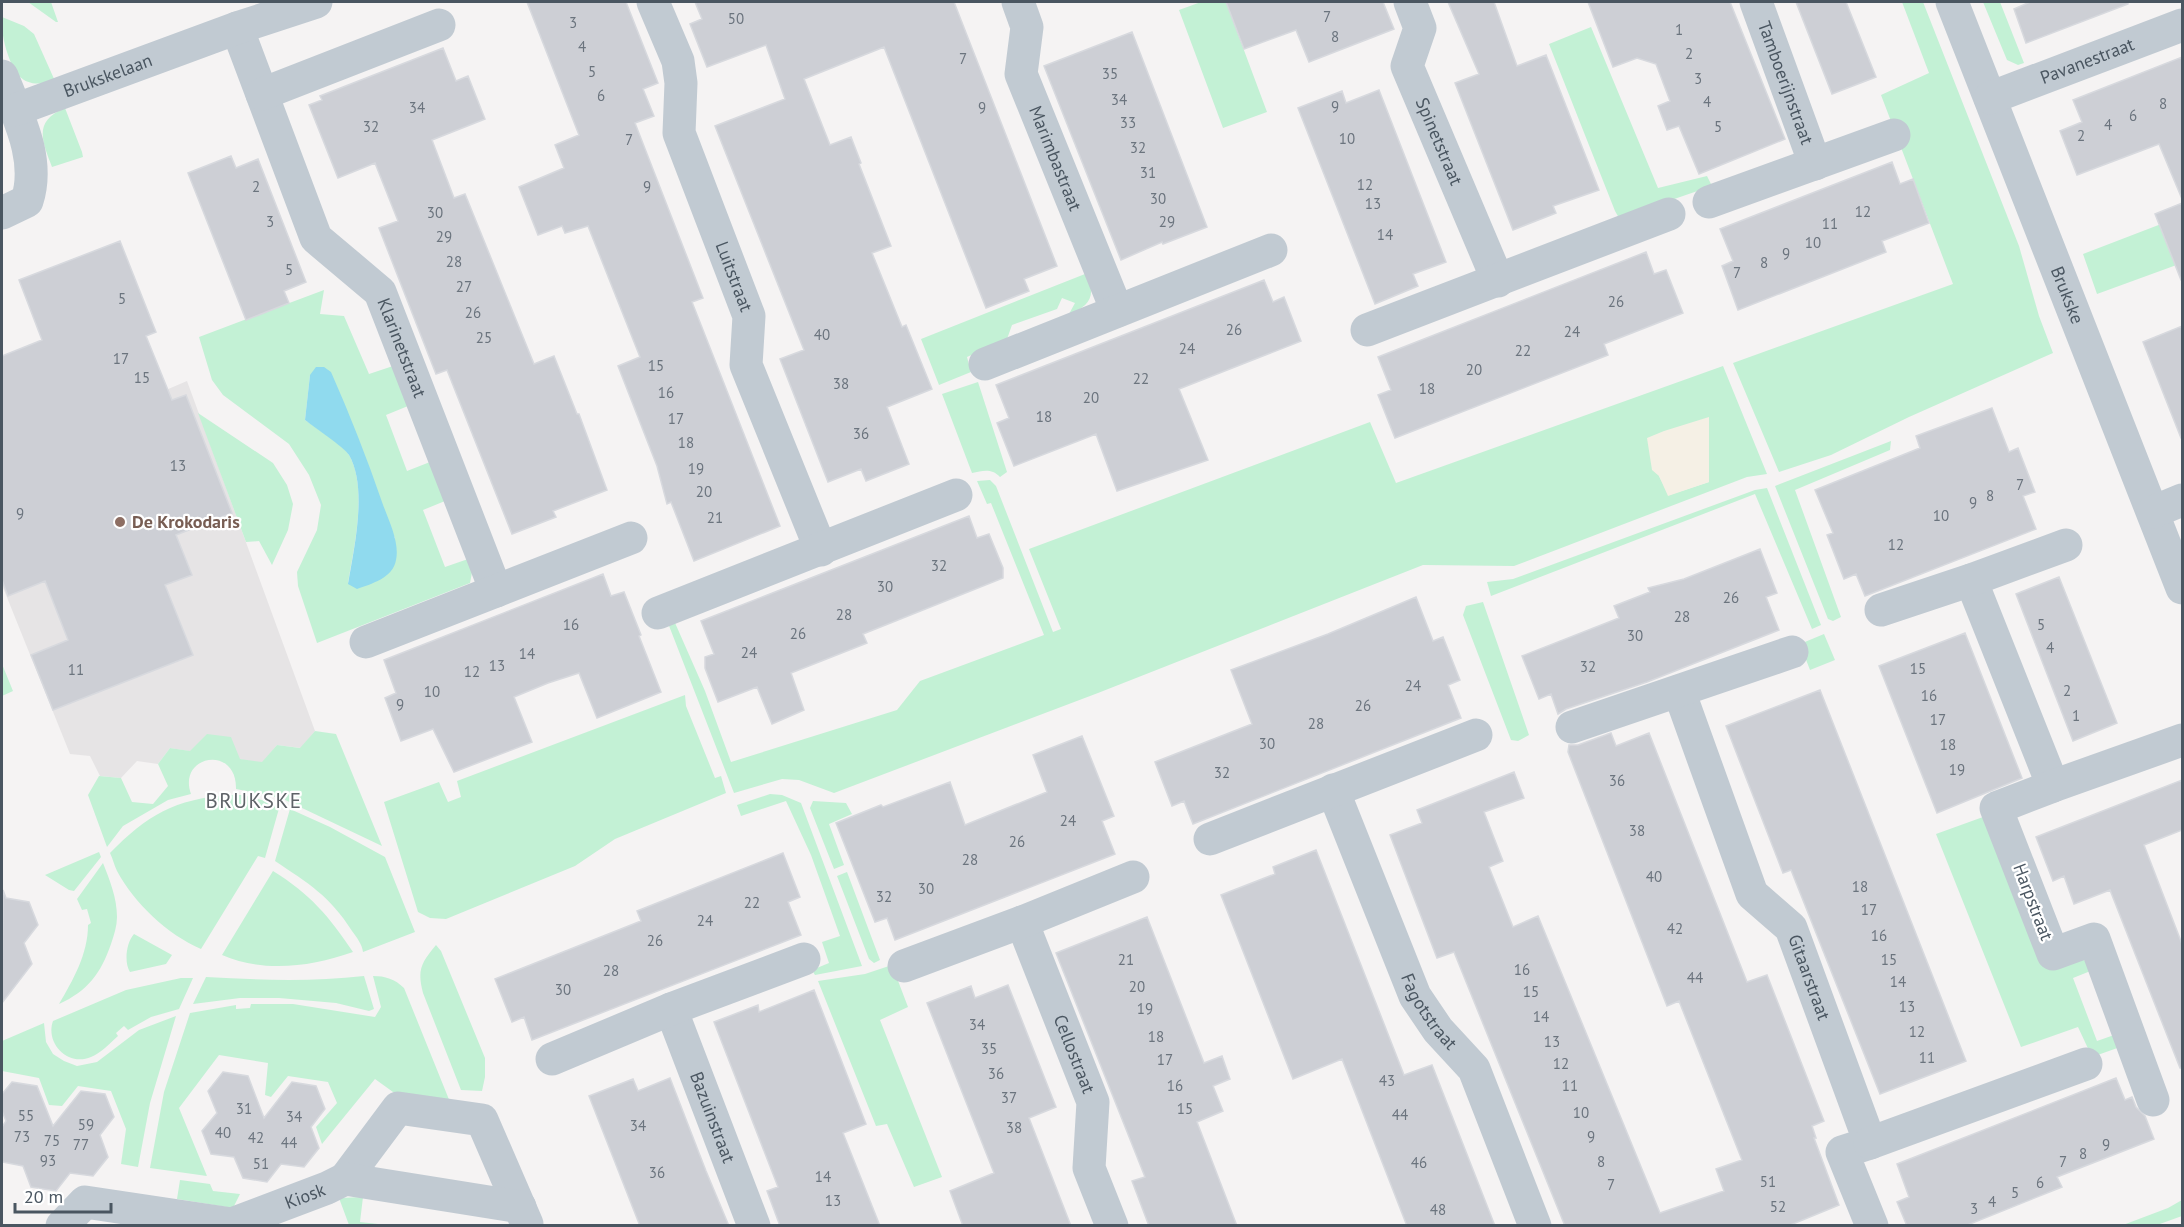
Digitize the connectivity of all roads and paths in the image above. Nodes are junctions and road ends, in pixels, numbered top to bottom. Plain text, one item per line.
1 (316, 2) edge
2 (653, 2) edge
3 (1018, 2) edge
4 (1410, 2) edge
5 (1756, 2) edge
6 (1952, 2) edge
7 (438, 25) dead end
8 (2182, 25) edge
9 (237, 28) junction
10 (2, 76) edge
11 (262, 94) junction
12 (1990, 98) junction
13 (15, 110) junction
14 (1894, 135) dead end
15 (1815, 164) junction
16 (1709, 202) dead end
17 (2, 213) edge
18 (1669, 214) dead end
19 (1271, 249) dead end
20 (1497, 281) junction
21 (1117, 312) junction
22 (1367, 330) dead end
23 (985, 364) dead end
24 (956, 495) dead end
25 (2168, 506) edge
26 (630, 538) dead end
27 (2066, 545) dead end
28 (821, 549) junction
29 (1971, 580) junction
30 (2182, 588) edge
31 (496, 591) junction
32 (1881, 610) dead end
33 (658, 613) dead end
34 (366, 642) dead end
35 (1792, 652) dead end
36 (1678, 691) junction
37 (1572, 727) dead end
38 (1476, 735) dead end
39 (2182, 740) edge
40 (2053, 786) junction
41 (1333, 790) junction
42 (1210, 839) dead end
43 (1133, 877) dead end
44 (1023, 922) junction
45 (804, 959) dead end
46 (904, 966) dead end
47 (670, 1009) junction
48 (552, 1059) dead end
49 (2086, 1064) dead end
50 (2153, 1100) dead end
51 (1870, 1143) junction
52 (345, 1179) junction
53 (524, 1216) edge
54 (62, 1226) edge
55 (754, 1226) edge
56 (1112, 1226) edge
57 (1534, 1226) edge
58 (1872, 1226) edge

1 - 9 street, Brukskelaan
2 - 28 street, Luitstraat
3 - 21 street, Marimbastraat
4 - 20 street, Spinetstraat
5 - 15 street, Tamboerijnstraat
6 - 12 street, Brukske
7 - 11 street
8 - 12 street, Pavanestraat
9 - 11 street, Klarinetstraat
9 - 13 street, Brukskelaan
10 - 13 street
11 - 31 street, Klarinetstraat
12 - 25 street, Brukske
13 - 17 street
14 - 15 street, Tamboerijnstraat
15 - 16 street, Tamboerijnstraat
18 - 20 street
19 - 21 street
20 - 22 street
21 - 23 street
24 - 28 street
25 - 30 street, Brukske
26 - 31 street
27 - 29 street
28 - 33 street
29 - 32 street
29 - 40 street
31 - 34 street
35 - 36 street
36 - 37 street
36 - 51 street, Gitaarstraat
38 - 41 street
39 - 40 street, Harpstraat
40 - 50 street, Harpstraat
41 - 42 street
41 - 57 street, Fagotstraat
43 - 44 street
44 - 46 street
44 - 56 street, Cellostraat
45 - 47 street
47 - 48 street
47 - 55 street, Bazuinstraat
49 - 51 street
51 - 58 street
52 - 53 street, Kiosk
52 - 53 street, Kiosk
52 - 54 street, Kiosk

